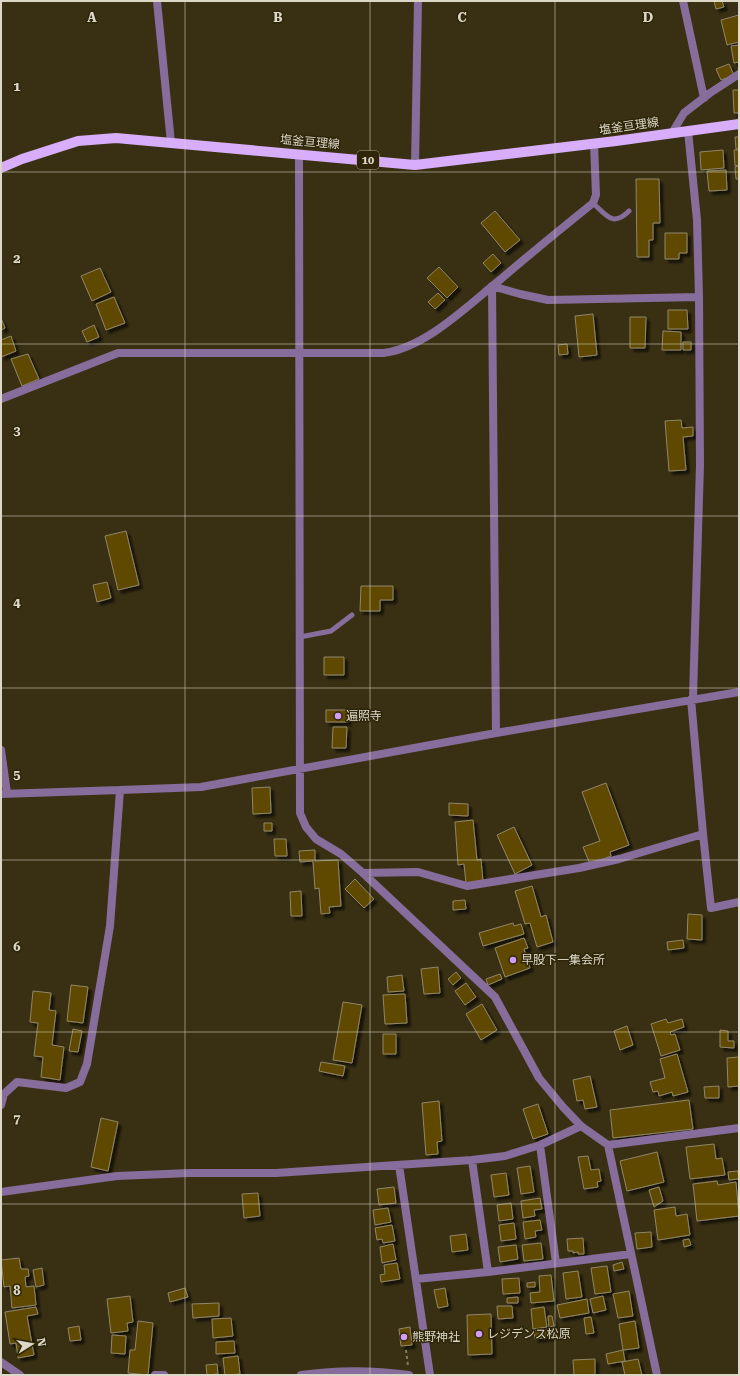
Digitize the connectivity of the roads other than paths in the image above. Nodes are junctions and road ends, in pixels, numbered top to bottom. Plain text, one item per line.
1 (157, 1) edge
2 (418, 1) edge
3 (683, 1) edge
4 (739, 74) edge
5 (704, 98) junction
6 (739, 124) edge
7 (688, 131) junction
8 (672, 133) junction
9 (171, 143) junction
10 (594, 144) junction
11 (299, 154) junction
12 (415, 165) junction
13 (1, 168) edge
14 (593, 203) junction
15 (629, 211) dead end
16 (492, 286) junction
17 (699, 297) junction
18 (300, 352) junction
19 (1, 399) edge
20 (352, 615) dead end
21 (300, 637) junction
22 (739, 692) edge
23 (691, 700) junction
24 (496, 733) junction
25 (1, 750) edge
26 (300, 769) junction
27 (120, 790) junction
28 (4, 794) edge
29 (703, 834) junction
30 (363, 873) junction
31 (739, 902) edge
32 (1, 1106) edge
33 (581, 1126) junction
34 (739, 1128) edge
35 (540, 1145) junction
36 (608, 1145) junction
37 (472, 1160) junction
38 (399, 1165) junction
39 (1, 1192) edge
40 (631, 1254) junction
41 (556, 1263) junction
42 (488, 1272) junction
43 (416, 1279) junction
44 (1, 1362) edge
45 (20, 1375) edge
46 (155, 1375) edge
47 (164, 1375) edge
48 (301, 1375) edge
49 (409, 1375) edge
50 (430, 1375) edge
51 (657, 1375) edge

1 - 9 street
2 - 12 street
3 - 5 street
4 - 5 street
5 - 8 street
6 - 7 main road, 塩釜亘理線 / 10
7 - 8 main road, 塩釜亘理線 / 10
7 - 17 street
8 - 10 main road, 塩釜亘理線 / 10
9 - 11 main road, 塩釜亘理線 / 10
9 - 13 main road, 塩釜亘理線 / 10
10 - 12 main road, 塩釜亘理線 / 10
10 - 14 street
11 - 12 main road, 塩釜亘理線 / 10
11 - 18 street
14 - 15 lane
14 - 16 street
16 - 17 street
16 - 18 street
16 - 24 street
17 - 23 street
18 - 19 street
18 - 21 street
20 - 21 lane
21 - 26 street
22 - 23 street
23 - 24 street
23 - 29 street
24 - 26 street
25 - 28 street
26 - 27 street
26 - 30 street
27 - 28 street
27 - 32 street
29 - 30 street
29 - 31 street
30 - 33 street
33 - 35 street
33 - 36 street
34 - 36 street
35 - 37 street
35 - 41 street
36 - 40 street
37 - 38 street
37 - 42 street
38 - 39 street
38 - 43 street
40 - 41 street
40 - 51 street
41 - 42 street
42 - 43 street
43 - 50 street
44 - 45 street
46 - 47 street
48 - 49 street

